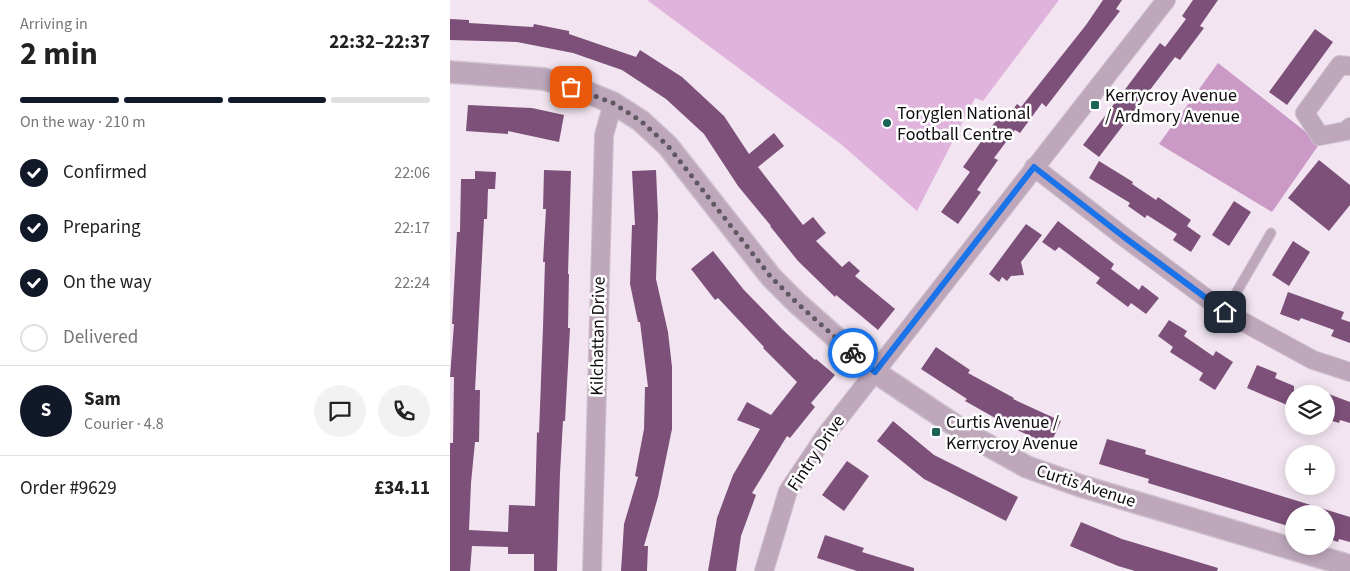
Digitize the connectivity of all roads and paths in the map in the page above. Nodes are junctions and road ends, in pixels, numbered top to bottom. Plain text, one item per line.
1 (1166, 0) edge
2 (1350, 66) edge
3 (450, 72) edge
4 (613, 103) junction
5 (1350, 126) edge
6 (1034, 167) junction
7 (1271, 233) dead end
8 (1225, 312) junction
9 (875, 372) junction
10 (1350, 372) edge
11 (1350, 566) edge
12 (592, 571) edge
13 (765, 571) edge

1 - 6 street, Fintry Drive
2 - 5 street
3 - 4 street, Curtis Avenue
4 - 9 street, Curtis Avenue
4 - 12 street, Kilchattan Drive
6 - 8 street
6 - 9 street, Fintry Drive
7 - 8 lane
8 - 10 street
9 - 11 street, Curtis Avenue
9 - 13 street, Fintry Drive

